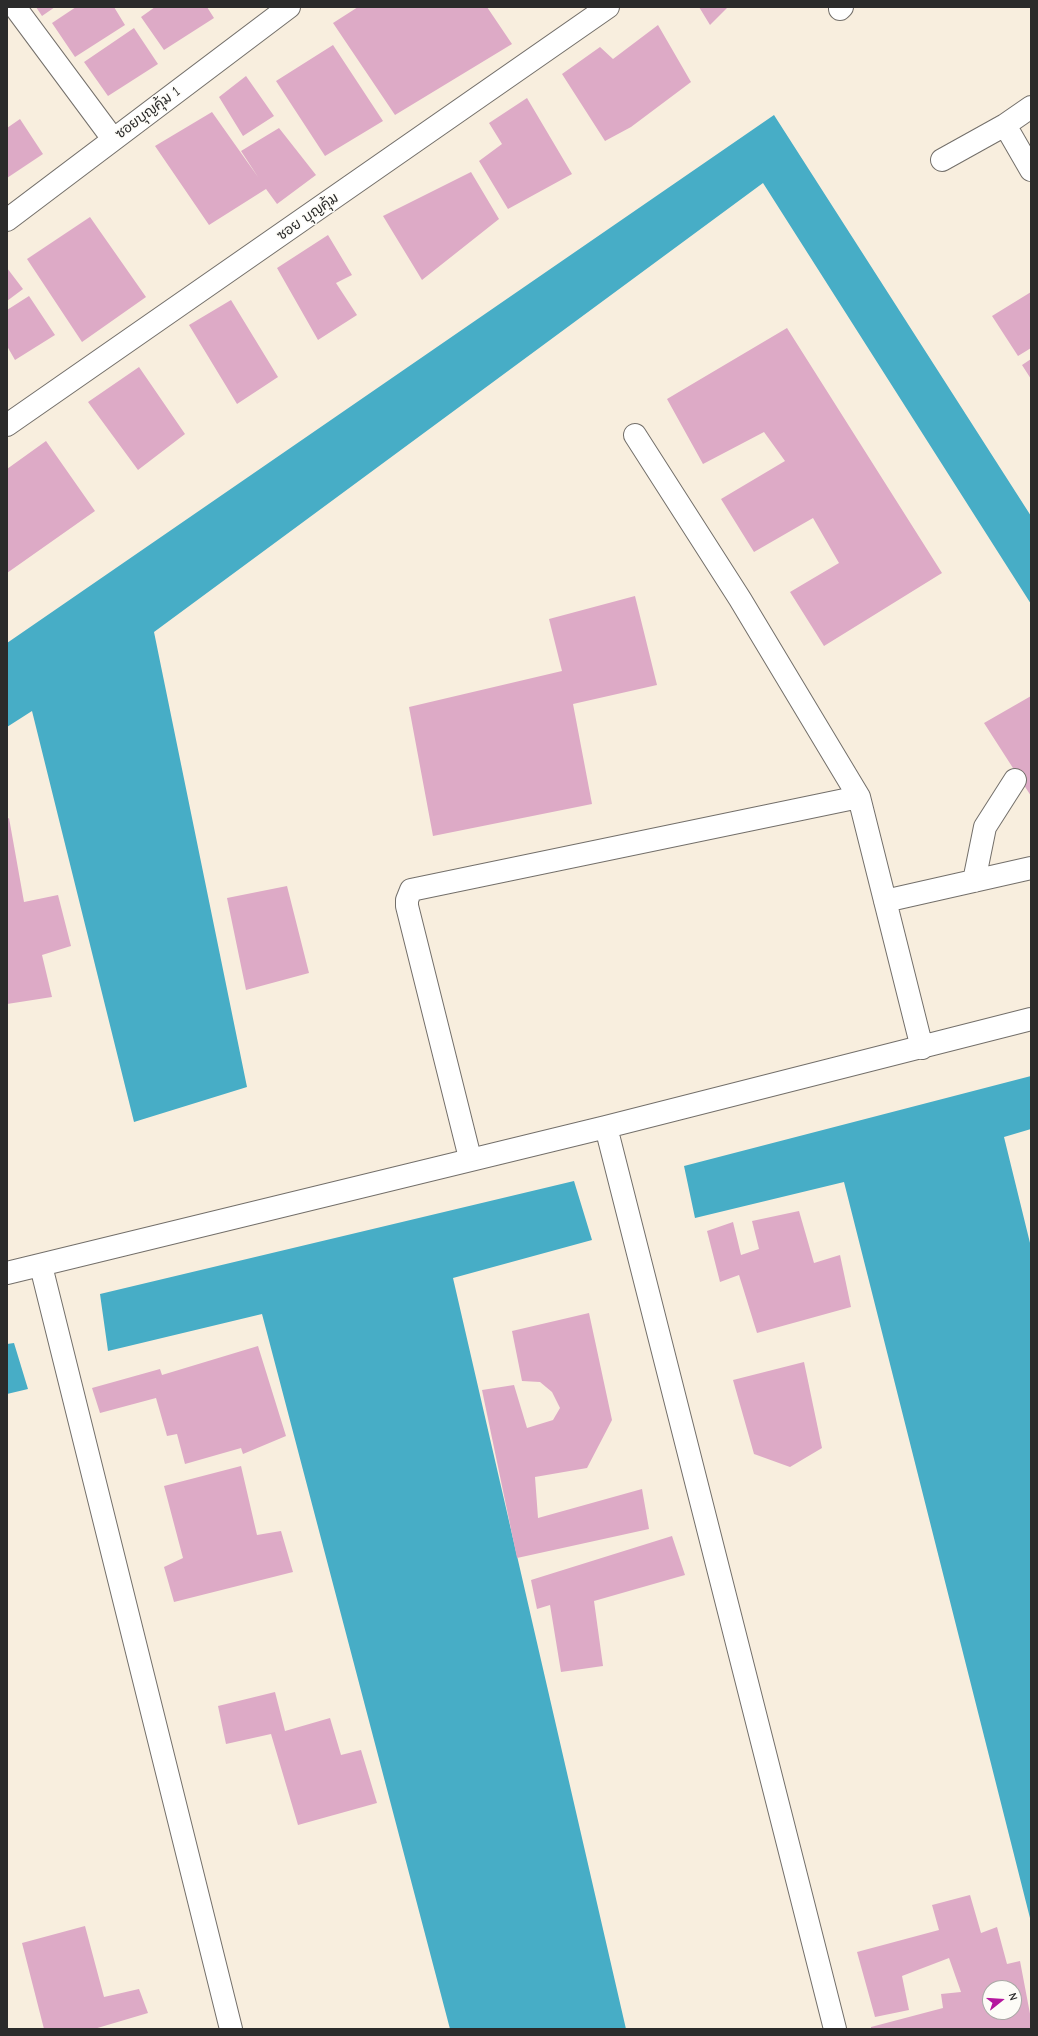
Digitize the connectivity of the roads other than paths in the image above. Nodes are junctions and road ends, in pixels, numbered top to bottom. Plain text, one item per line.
1 (15, 7) edge
2 (289, 7) edge
3 (608, 7) edge
4 (1031, 106) edge
5 (1005, 124) junction
6 (113, 139) junction
7 (942, 160) dead end
8 (1031, 170) edge
9 (7, 220) edge
10 (7, 425) edge
11 (635, 435) dead end
12 (1015, 780) dead end
13 (859, 798) junction
14 (1031, 868) edge
15 (974, 881) junction
16 (885, 901) junction
17 (1031, 1020) edge
18 (922, 1048) junction
19 (606, 1127) junction
20 (470, 1158) junction
21 (41, 1266) junction
22 (7, 1273) edge
23 (231, 2029) edge
24 (835, 2029) edge

1 - 6 street
2 - 6 street, ซอยบุญคุ้ม 1
3 - 10 street, ซอย บุญคุ้ม
4 - 5 street
5 - 7 street
5 - 8 street
6 - 9 street, ซอยบุญคุ้ม 1
11 - 13 street
12 - 15 street
13 - 16 street
13 - 20 street
14 - 15 street
15 - 16 street
16 - 18 street
17 - 18 street
18 - 19 street
19 - 20 street
19 - 24 street
20 - 21 street
21 - 22 street
21 - 23 street

